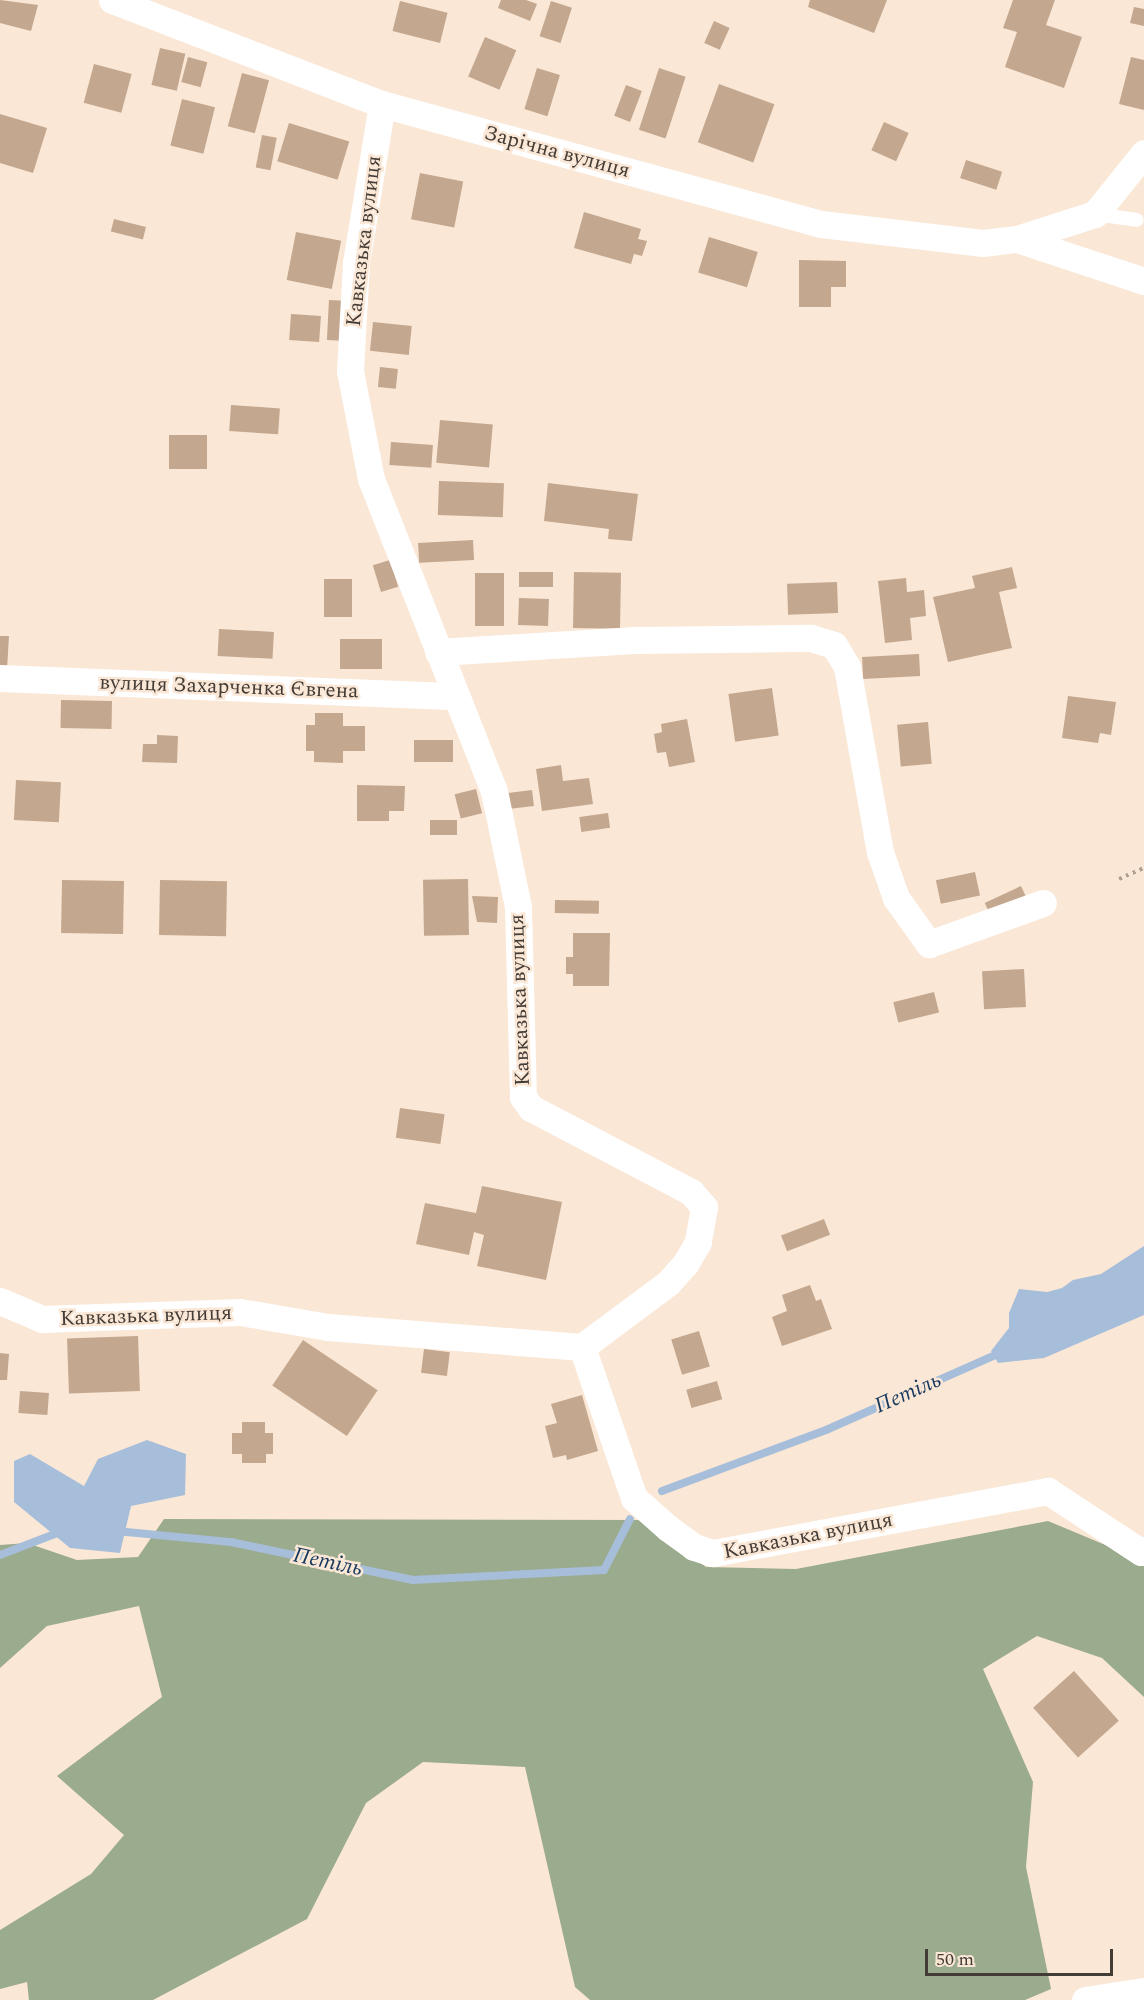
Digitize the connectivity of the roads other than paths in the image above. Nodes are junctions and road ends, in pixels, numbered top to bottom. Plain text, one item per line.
1 (112, 0) edge
2 (382, 104) junction
3 (1144, 153) edge
4 (1095, 214) junction
5 (1137, 220) dead end
6 (1017, 239) junction
7 (1144, 281) edge
8 (438, 652) junction
9 (0, 678) edge
10 (457, 696) junction
11 (1043, 903) dead end
12 (0, 1301) edge
13 (582, 1347) junction
14 (1143, 1553) edge
15 (1144, 1991) edge
16 (1085, 2000) edge

1 - 2 street, Зарічна вулиця
2 - 6 street, Зарічна вулиця
2 - 8 street, Кавказька вулиця
3 - 4 street
4 - 5 lane
4 - 6 street, Зарічна вулиця
6 - 7 street, Зарічна вулиця
8 - 10 street, Кавказька вулиця
8 - 11 street
9 - 10 street, вулиця Захарченка Євгена
10 - 13 street, Кавказька вулиця
12 - 13 street, Кавказька вулиця
13 - 14 street, Кавказька вулиця
15 - 16 street

